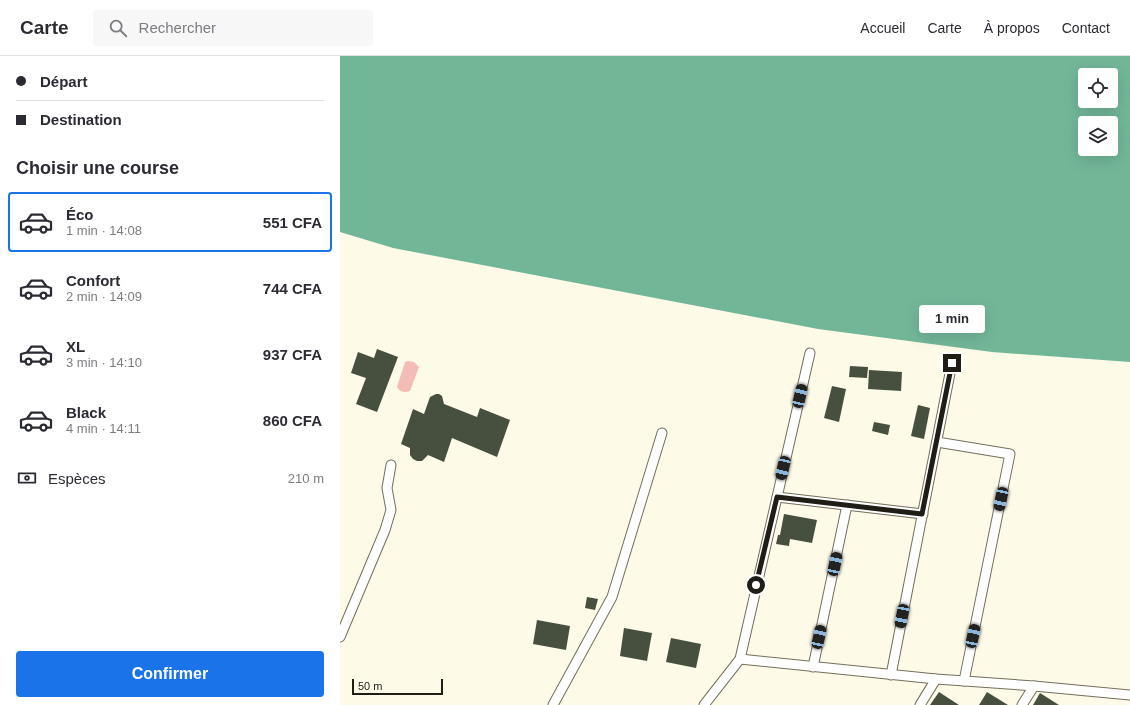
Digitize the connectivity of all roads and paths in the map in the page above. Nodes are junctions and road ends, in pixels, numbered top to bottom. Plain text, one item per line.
1 (810, 353) dead end
2 (952, 363) dead end
3 (662, 433) dead end
4 (937, 442) junction
5 (391, 465) dead end
6 (777, 497) junction
7 (847, 505) junction
8 (922, 514) junction
9 (340, 637) edge
10 (740, 659) junction
11 (813, 666) junction
12 (891, 675) junction
13 (936, 679) junction
14 (964, 681) junction
15 (1034, 686) junction
16 (1130, 695) edge
17 (553, 705) edge
18 (704, 705) edge
19 (920, 705) edge
20 (1022, 705) edge

1 - 6 street
2 - 4 street
3 - 17 street
4 - 8 street
4 - 14 street
5 - 9 street
6 - 7 street
6 - 10 street
7 - 8 street
7 - 11 street
8 - 12 street
10 - 11 street
10 - 18 street
11 - 12 street
12 - 13 street
13 - 14 street
13 - 19 street
14 - 15 street
15 - 16 street
15 - 20 street

